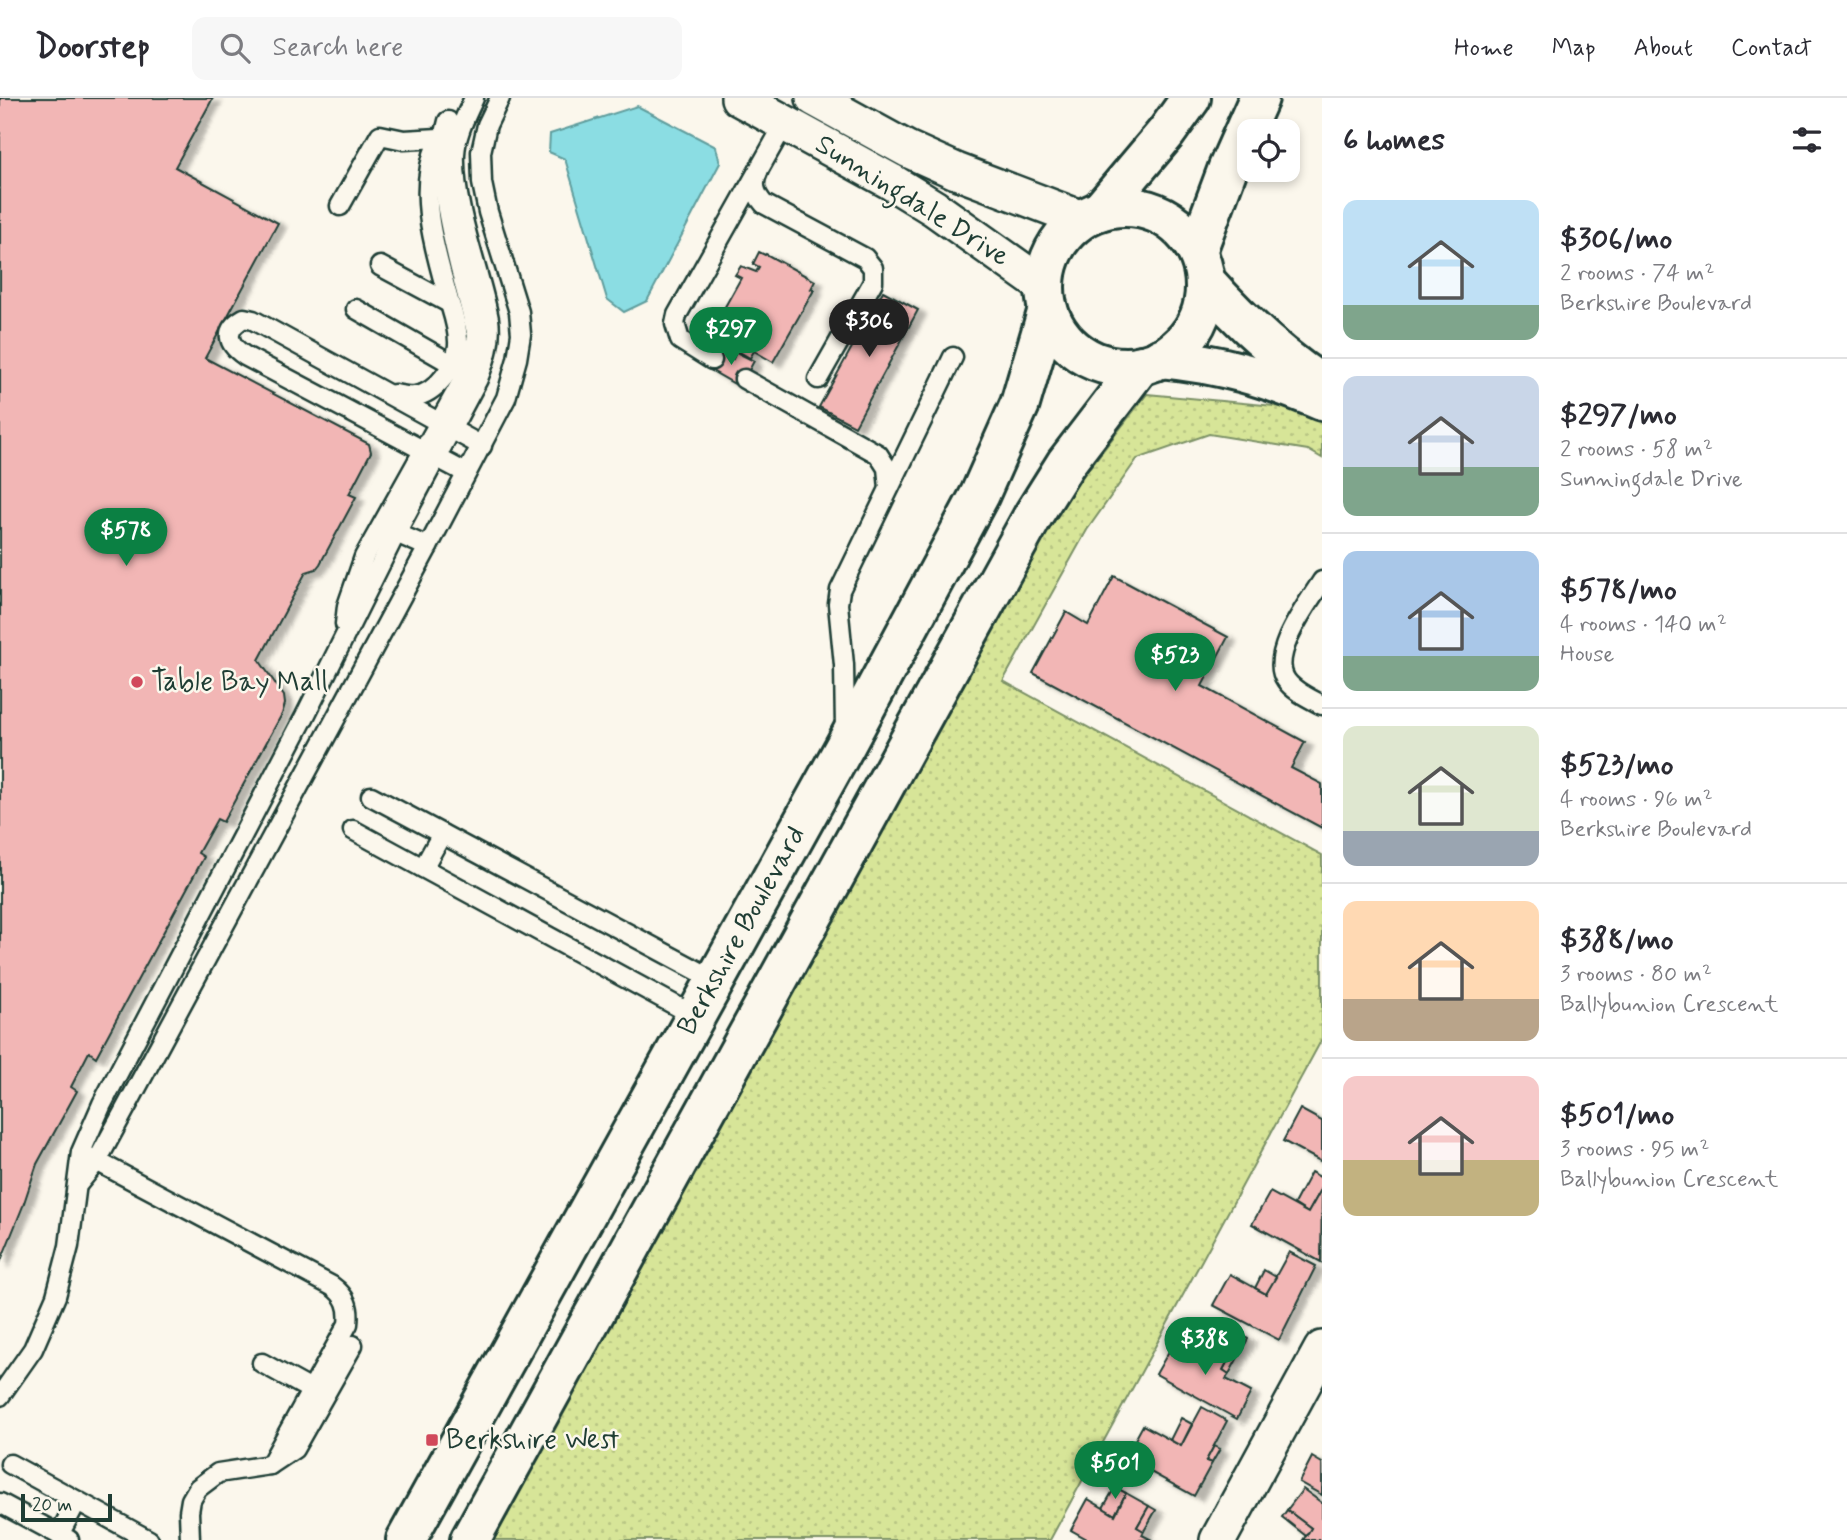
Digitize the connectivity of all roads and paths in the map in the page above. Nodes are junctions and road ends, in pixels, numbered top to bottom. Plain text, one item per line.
1 (472, 98) edge
2 (500, 98) edge
3 (739, 98) edge
4 (814, 98) edge
5 (1191, 98) edge
6 (1259, 98) edge
7 (448, 121) junction
8 (785, 123) junction
9 (439, 138) junction
10 (758, 172) junction
11 (340, 206) dead end
12 (1092, 215) junction
13 (380, 266) dead end
14 (1201, 266) junction
15 (1046, 298) junction
16 (449, 303) junction
17 (356, 309) dead end
18 (954, 357) dead end
19 (712, 360) dead end
20 (1151, 362) junction
21 (452, 364) junction
22 (744, 379) dead end
23 (818, 379) dead end
24 (1322, 385) edge
25 (387, 394) junction
26 (1322, 401) edge
27 (444, 426) junction
28 (482, 446) junction
29 (429, 454) junction
30 (466, 473) junction
31 (888, 491) junction
32 (396, 533) junction
33 (428, 547) junction
34 (1322, 581) edge
35 (342, 641) junction
36 (954, 658) junction
37 (1322, 705) edge
38 (845, 746) junction
39 (371, 796) dead end
40 (354, 830) dead end
41 (442, 834) junction
42 (424, 868) junction
43 (211, 894) junction
44 (233, 906) junction
45 (715, 980) junction
46 (695, 1016) junction
47 (89, 1157) junction
48 (353, 1345) dead end
49 (1322, 1349) edge
50 (262, 1363) dead end
51 (318, 1394) junction
52 (0, 1396) edge
53 (10, 1464) dead end
54 (78, 1501) junction
55 (0, 1503) edge
56 (64, 1537) edge
57 (149, 1540) edge
58 (190, 1540) edge
59 (406, 1540) edge
60 (470, 1540) edge
61 (1218, 1540) edge

1 - 7 lane
1 - 27 lane
2 - 28 lane
3 - 8 street, Sunningdale Drive
4 - 12 street, Sunningdale Drive
5 - 12 street
6 - 14 street
7 - 9 lane
7 - 27 lane
8 - 10 lane
8 - 15 street, Sunningdale Drive
9 - 11 lane
9 - 16 lane
10 - 19 lane
10 - 23 lane
12 - 14 street
12 - 15 street
13 - 16 lane
14 - 20 street
14 - 24 street
15 - 20 street
15 - 38 street, Berkshire Boulevard
16 - 21 lane
17 - 21 lane
18 - 31 lane
20 - 26 street
20 - 36 street, Berkshire Boulevard
21 - 25 lane
22 - 31 lane
25 - 27 lane
25 - 29 lane
27 - 28 lane
27 - 29 lane
28 - 30 lane
29 - 30 lane
29 - 32 lane
29 - 35 lane
30 - 33 lane
31 - 38 lane
32 - 33 lane
32 - 35 lane
33 - 44 lane
34 - 37 lane
35 - 43 lane
36 - 46 street
36 - 60 street, Berkshire Boulevard
38 - 45 street, Berkshire Boulevard
39 - 41 lane
40 - 42 lane
41 - 42 lane
41 - 45 lane
42 - 46 lane
43 - 44 lane
43 - 47 lane
44 - 47 lane
45 - 46 street, Berkshire Boulevard
46 - 59 street, Berkshire Boulevard
47 - 51 lane
47 - 52 lane
48 - 51 lane
49 - 61 street
50 - 51 lane
51 - 58 lane
53 - 54 lane
54 - 56 lane
54 - 57 lane
55 - 56 lane

